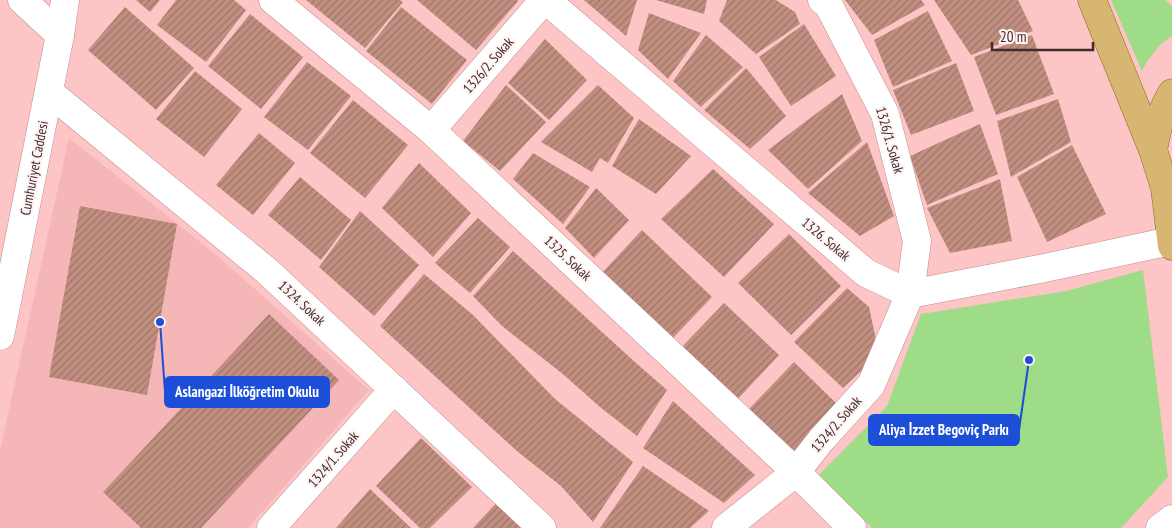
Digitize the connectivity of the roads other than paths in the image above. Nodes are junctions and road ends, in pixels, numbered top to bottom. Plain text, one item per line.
1 (22, 0) edge
2 (65, 0) edge
3 (273, 0) edge
4 (545, 0) edge
5 (822, 0) edge
6 (1092, 0) edge
7 (60, 35) junction
8 (49, 92) junction
9 (1172, 93) edge
10 (431, 130) junction
11 (1153, 150) junction
12 (1168, 191) edge
13 (1172, 244) edge
14 (910, 294) junction
15 (0, 336) edge
16 (394, 390) junction
17 (796, 472) junction
18 (1172, 519) edge
19 (271, 528) edge
20 (542, 528) edge
21 (726, 528) edge
22 (852, 528) edge
23 (1160, 528) edge

1 - 7 street
2 - 7 street, Cumhuriyet Caddesi
3 - 10 street, 1325. Sokak
4 - 10 street, 1326/2. Sokak
4 - 14 street, 1326. Sokak
5 - 14 street, 1326/1. Sokak
6 - 11 main road
7 - 8 street, Cumhuriyet Caddesi
8 - 15 street, Cumhuriyet Caddesi
8 - 16 street, 1324. Sokak
9 - 11 main road
10 - 17 street, 1325. Sokak
11 - 12 main road
12 - 13 main road
13 - 14 street
14 - 17 street, 1324/2. Sokak
16 - 19 street, 1324/1. Sokak
16 - 20 street, 1324. Sokak
17 - 21 street, 1324/2. Sokak
17 - 22 street, 1325. Sokak
18 - 23 street

